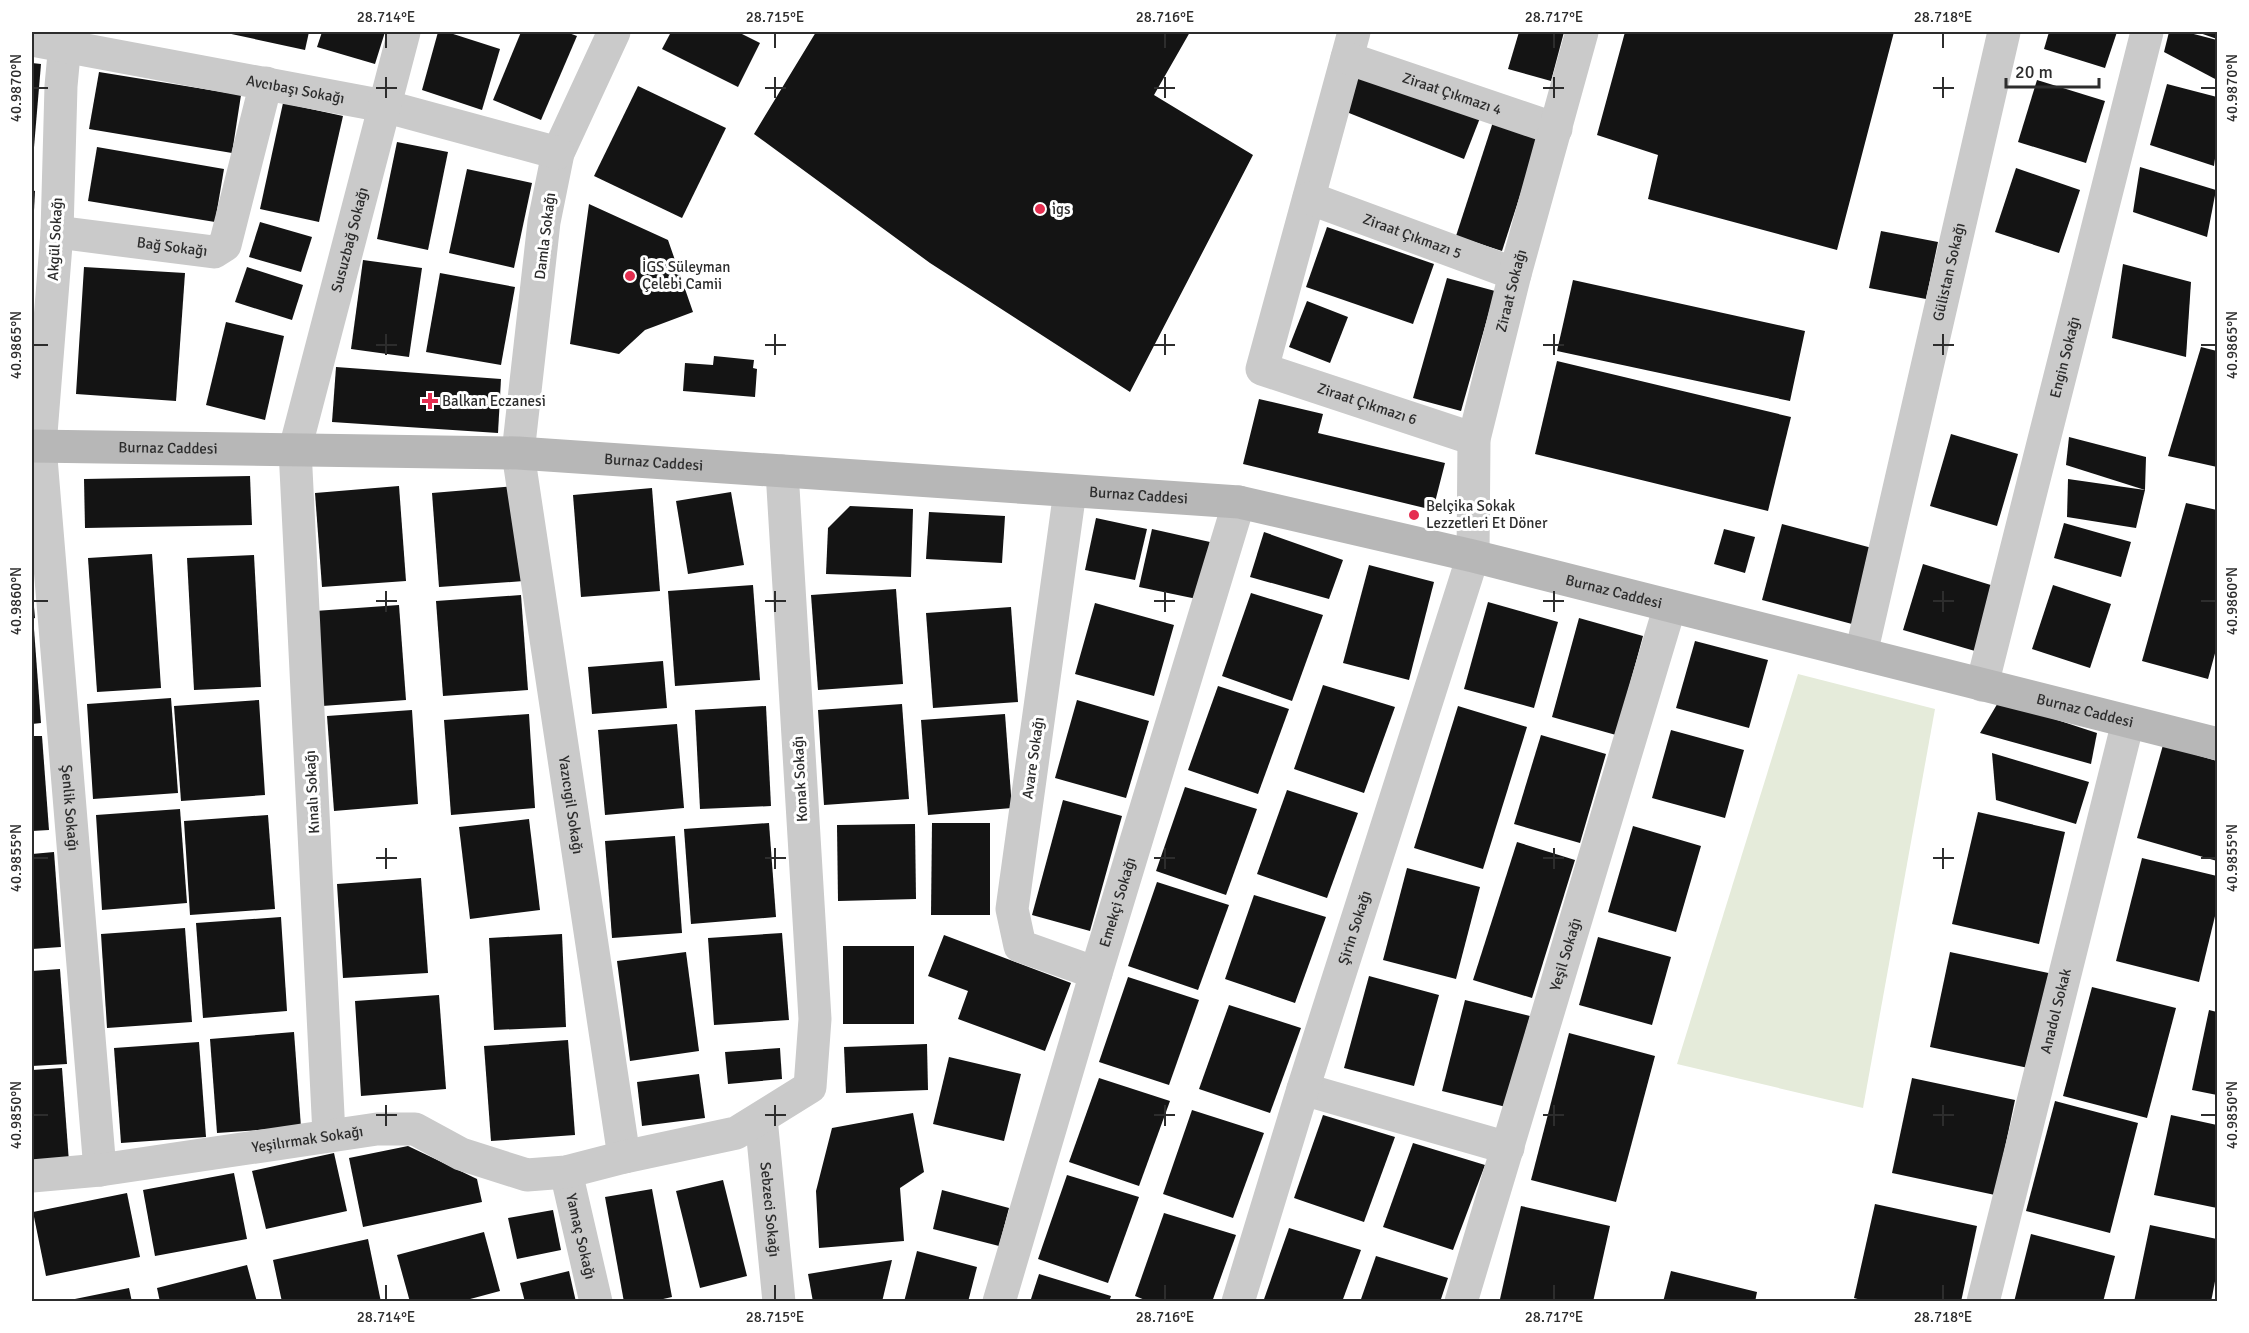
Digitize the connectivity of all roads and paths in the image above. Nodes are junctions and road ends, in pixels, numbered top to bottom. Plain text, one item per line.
1 (404, 32) edge
2 (614, 32) edge
3 (1582, 32) edge
4 (2004, 32) edge
5 (2147, 32) edge
6 (65, 38) edge
7 (32, 40) edge
8 (1351, 45) edge
9 (266, 83) junction
10 (384, 106) junction
11 (1556, 129) junction
12 (558, 153) junction
13 (1309, 198) junction
14 (57, 232) junction
15 (1515, 274) junction
16 (1474, 439) junction
17 (36, 446) edge
18 (295, 449) junction
19 (518, 453) junction
20 (782, 471) junction
21 (1070, 490) junction
22 (1239, 502) junction
23 (1473, 556) junction
24 (1670, 606) junction
25 (1861, 654) junction
26 (1982, 685) junction
27 (2128, 722) junction
28 (2217, 744) edge
29 (1096, 973) junction
30 (810, 1087) joint
31 (1303, 1089) junction
32 (761, 1118) junction
33 (329, 1135) junction
34 (1508, 1148) junction
35 (624, 1157) junction
36 (100, 1170) junction
37 (566, 1172) junction
38 (32, 1176) edge
39 (596, 1302) edge
40 (779, 1302) edge
41 (999, 1302) edge
42 (1238, 1302) edge
43 (1461, 1302) edge
44 (1983, 1302) edge

1 - 10 street, Susuzbağ Sokağı
2 - 12 street, Damla Sokağı
3 - 11 street, Ziraat Sokağı
4 - 25 street, Gülistan Sokağı
5 - 26 street, Engin Sokağı
6 - 7 street, Avcıbaşı Sokağı
6 - 9 street, Avcıbaşı Sokağı
6 - 14 street, Akgül Sokağı
8 - 11 street, Ziraat Çıkmazı 4
8 - 13 street
9 - 10 street, Avcıbaşı Sokağı
9 - 14 street, Bağ Sokağı
10 - 12 street, Avcıbaşı Sokağı
10 - 18 street, Susuzbağ Sokağı
11 - 15 street, Ziraat Sokağı
12 - 19 street, Damla Sokağı
13 - 15 street, Ziraat Çıkmazı 5
13 - 16 street, Ziraat Çıkmazı 6
14 - 17 street, Akgül Sokağı
15 - 16 street, Ziraat Sokağı
16 - 23 street, Ziraat Sokağı
17 - 18 main road, Burnaz Caddesi
17 - 36 street, Şenlik Sokağı
18 - 19 main road, Burnaz Caddesi
18 - 33 street, Kınalı Sokağı
19 - 20 main road, Burnaz Caddesi
19 - 35 street, Yazıcıgil Sokağı
20 - 21 main road, Burnaz Caddesi
20 - 30 street, Konak Sokağı
21 - 22 main road, Burnaz Caddesi
21 - 29 street, Avare Sokağı
22 - 23 main road, Burnaz Caddesi
22 - 29 street, Emekçi Sokağı
23 - 24 main road, Burnaz Caddesi
23 - 31 street, Şirin Sokağı
24 - 25 main road, Burnaz Caddesi
24 - 34 street, Yeşil Sokağı
25 - 26 main road, Burnaz Caddesi
26 - 27 main road, Burnaz Caddesi
27 - 28 main road, Burnaz Caddesi
27 - 44 street, Anadol Sokak
29 - 41 street, Emekçi Sokağı
30 - 32 street, Yeşilırmak Sokağı
31 - 34 street
31 - 42 street, Şirin Sokağı
32 - 35 street, Yeşilırmak Sokağı
32 - 40 street, Sebzeci Sokağı
33 - 36 street, Yeşilırmak Sokağı
33 - 37 street, Yeşilırmak Sokağı
34 - 43 street, Yeşil Sokağı
35 - 37 street, Yeşilırmak Sokağı
36 - 38 street, Yeşilırmak Sokağı
37 - 39 street, Yamaç Sokağı

